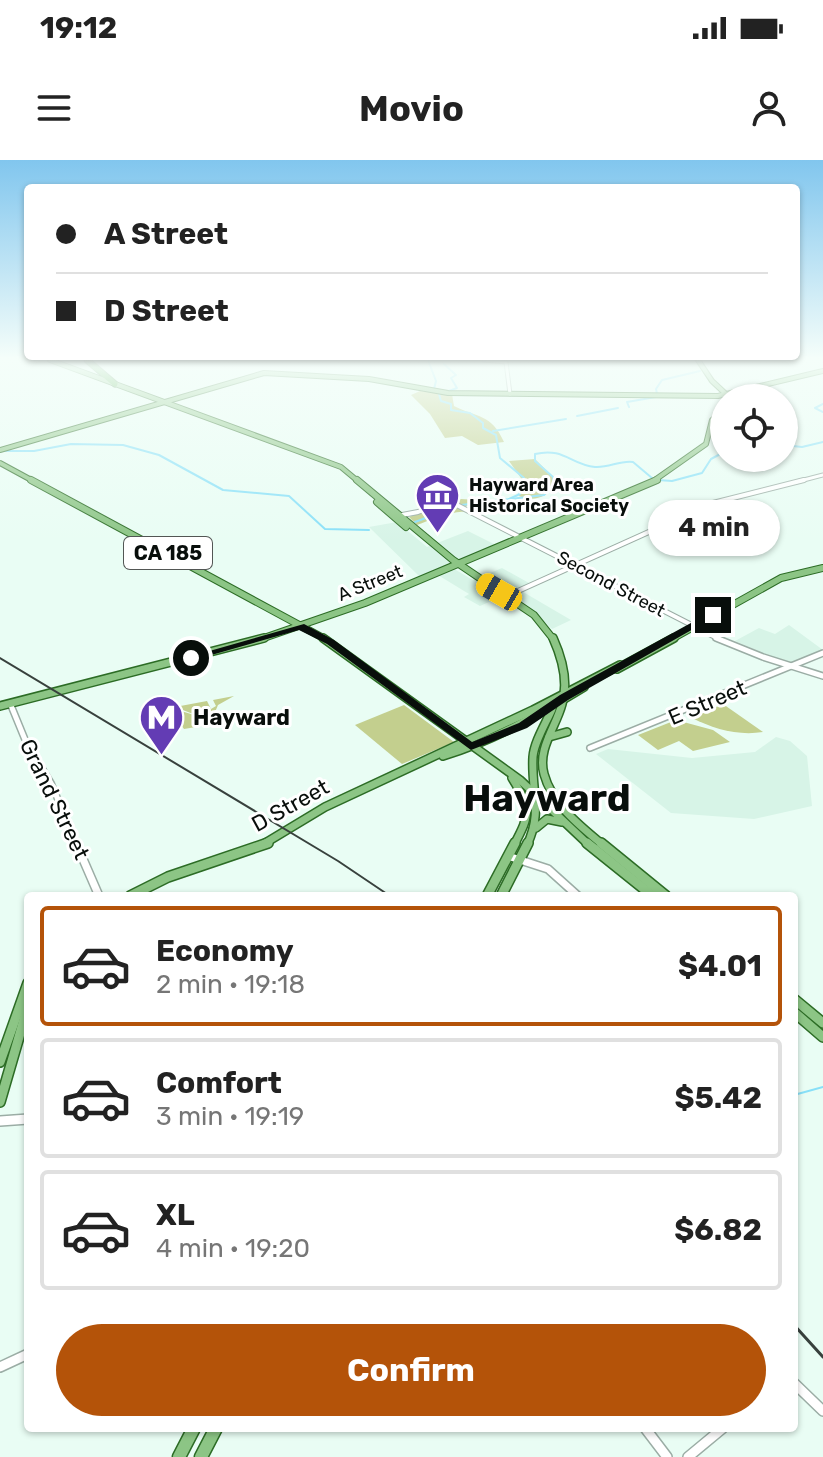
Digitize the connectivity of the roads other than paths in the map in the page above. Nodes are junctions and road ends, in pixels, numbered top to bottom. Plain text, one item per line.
1 (100, 421) edge
2 (211, 421) edge
3 (710, 430) edge
4 (3, 449) edge
5 (0, 463) edge
6 (823, 475) edge
7 (397, 516) junction
8 (523, 537) junction
9 (575, 565) junction
10 (452, 566) junction
11 (823, 568) edge
12 (484, 583) junction
13 (507, 596) junction
14 (300, 626) junction
15 (691, 626) junction
16 (823, 653) edge
17 (620, 665) junction
18 (790, 668) junction
19 (565, 669) junction
20 (595, 676) junction
21 (823, 676) edge
22 (564, 694) junction
23 (10, 703) junction
24 (554, 704) junction
25 (0, 706) edge
26 (567, 732) dead end
27 (548, 737) junction
28 (468, 744) junction
29 (590, 748) dead end
30 (507, 770) junction
31 (536, 794) junction
32 (563, 822) junction
33 (535, 828) junction
34 (508, 856) junction
35 (521, 860) junction
36 (97, 892) edge
37 (138, 892) edge
38 (489, 892) edge
39 (503, 892) edge
40 (574, 892) edge
41 (648, 892) edge
42 (661, 892) edge
43 (24, 994) edge
44 (798, 1002) edge
45 (798, 1015) edge
46 (24, 1020) edge
47 (823, 1023) edge
48 (823, 1037) edge
49 (0, 1062) edge
50 (0, 1102) edge
51 (24, 1119) edge
52 (0, 1121) edge
53 (24, 1356) edge
54 (0, 1367) edge
55 (798, 1387) edge
56 (823, 1411) edge
57 (192, 1432) edge
58 (214, 1432) edge
59 (648, 1432) edge
60 (718, 1432) edge
61 (179, 1457) edge
62 (201, 1457) edge
63 (667, 1457) edge
64 (688, 1457) edge

1 - 4 main road
2 - 7 main road
3 - 8 main road, A Street
5 - 14 main road, CA 185
6 - 9 street
7 - 8 street, Second Street
7 - 10 main road
8 - 9 street, Second Street
8 - 10 main road, A Street
9 - 13 street
9 - 15 street, Second Street
10 - 12 main road
10 - 12 main road
10 - 14 main road, A Street
11 - 15 main road, D Street
12 - 13 main road
13 - 19 main road
14 - 23 main road, A Street
14 - 28 main road
15 - 17 main road, D Street
15 - 18 street, Second Street
16 - 18 street, E Street
17 - 20 main road, D Street
17 - 22 main road, D Street
18 - 21 street, Second Street
18 - 29 street, E Street
19 - 20 main road
19 - 22 main road
20 - 22 main road, D Street
22 - 24 main road, D Street
22 - 27 main road
22 - 28 main road, D Street
23 - 25 main road, A Street
23 - 36 street, Grand Street
24 - 28 main road, D Street
24 - 31 main road
26 - 27 main road
27 - 42 main road
28 - 30 main road
28 - 37 main road, D Street
30 - 31 main road
30 - 34 main road
31 - 32 main road
31 - 33 main road
32 - 33 main road
32 - 41 main road
33 - 35 main road
34 - 35 street
34 - 38 main road
35 - 39 main road
35 - 40 street
43 - 49 main road
44 - 47 main road
45 - 48 main road
46 - 50 main road
51 - 52 street
53 - 54 street
55 - 56 street
57 - 61 main road
58 - 62 main road
59 - 63 street
60 - 64 street

